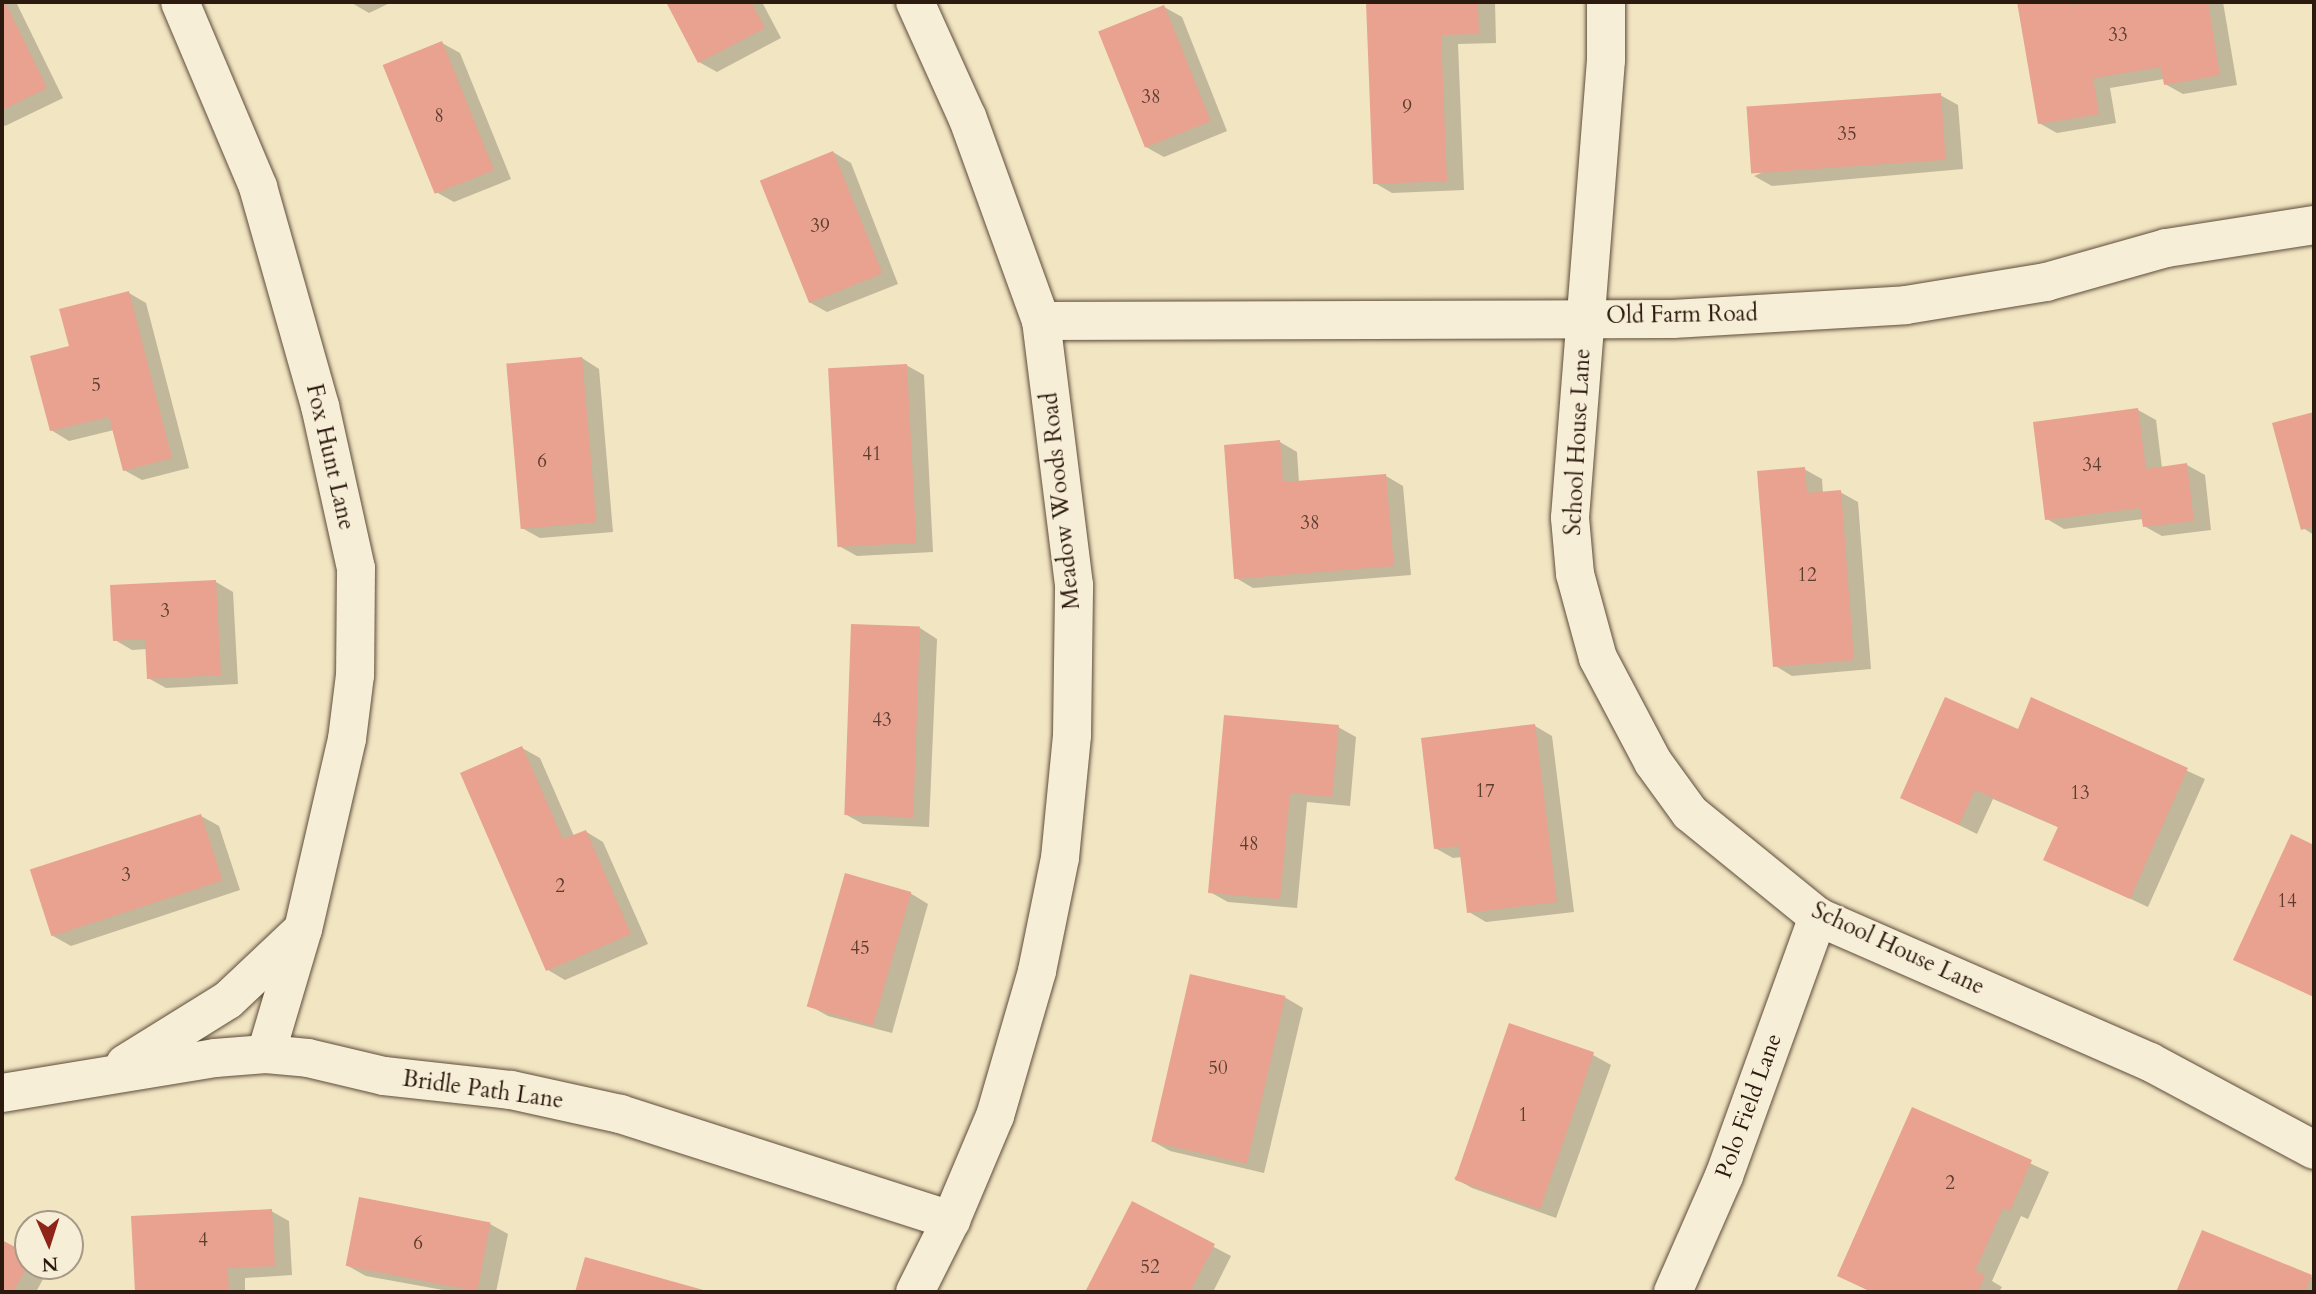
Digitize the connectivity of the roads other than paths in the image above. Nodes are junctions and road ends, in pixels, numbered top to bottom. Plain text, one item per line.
1 (180, 2) edge
2 (915, 2) edge
3 (1606, 2) edge
4 (2314, 225) edge
5 (1584, 317) junction
6 (1041, 321) junction
7 (1818, 917) junction
8 (303, 929) junction
9 (266, 1054) junction
10 (103, 1076) junction
11 (2, 1093) edge
12 (2314, 1150) edge
13 (951, 1220) junction
14 (915, 1292) edge
15 (1673, 1292) edge

1 - 8 street, Fox Hunt Lane
2 - 6 street, Meadow Woods Road
3 - 5 street, School House Lane
4 - 5 street, Old Farm Road
5 - 6 street, Old Farm Road
5 - 7 street, School House Lane
6 - 13 street, Meadow Woods Road
7 - 12 street, School House Lane
7 - 15 street, Polo Field Lane
8 - 9 street, Fox Hunt Lane
8 - 10 street
9 - 10 street, Bridle Path Lane
9 - 13 street, Bridle Path Lane
10 - 11 street, Bridle Path Lane
13 - 14 street, Meadow Woods Road

